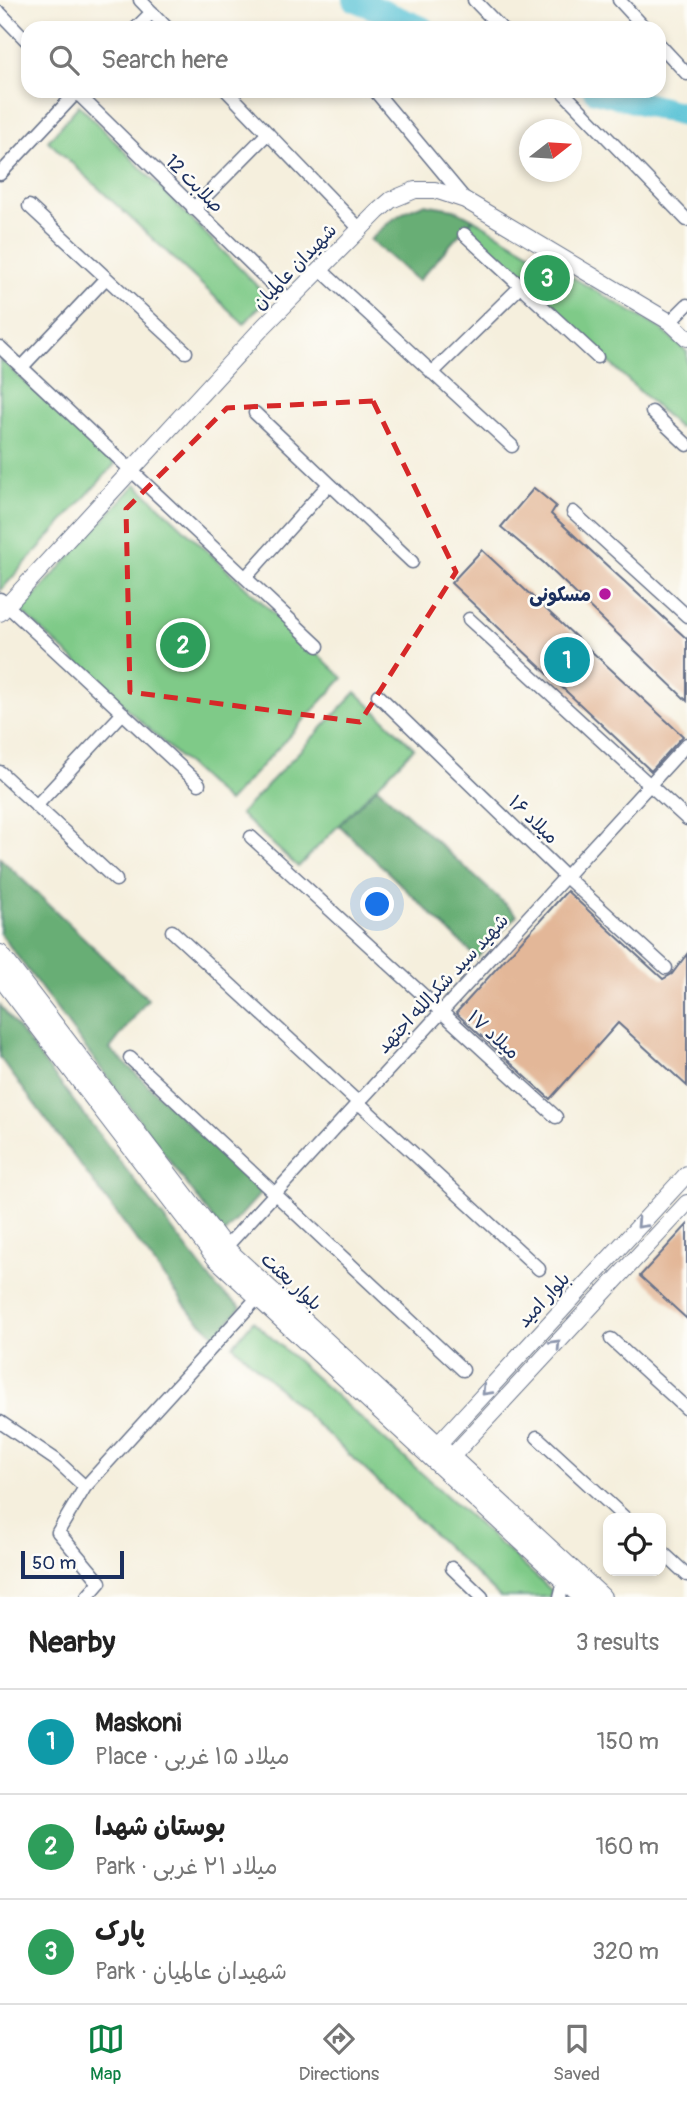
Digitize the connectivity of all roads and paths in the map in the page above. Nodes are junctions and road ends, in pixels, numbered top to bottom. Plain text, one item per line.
1 (140, 0) edge
2 (474, 0) edge
3 (619, 0) edge
4 (152, 12) junction
5 (0, 13) edge
6 (143, 21) edge
7 (160, 21) edge
8 (494, 21) edge
9 (638, 21) edge
10 (21, 35) edge
11 (666, 52) edge
12 (687, 74) edge
13 (70, 98) edge
14 (82, 98) edge
15 (234, 98) edge
16 (381, 98) edge
17 (569, 98) edge
18 (268, 133) junction
19 (1, 172) edge
20 (465, 200) junction
21 (29, 206) dead end
22 (193, 209) junction
23 (687, 220) edge
24 (359, 228) junction
25 (464, 234) dead end
26 (320, 269) junction
27 (106, 278) junction
28 (519, 288) junction
29 (288, 300) junction
30 (687, 305) edge
31 (670, 322) junction
32 (687, 338) edge
33 (0, 347) edge
34 (186, 352) dead end
35 (597, 357) dead end
36 (22, 366) junction
37 (432, 373) junction
38 (652, 412) dead end
39 (256, 413) dead end
40 (687, 445) edge
41 (512, 446) dead end
42 (130, 470) junction
43 (329, 484) junction
44 (573, 512) dead end
45 (412, 562) dead end
46 (246, 578) junction
47 (2, 606) edge
48 (687, 616) edge
49 (469, 618) dead end
50 (318, 646) dead end
51 (378, 695) dead end
52 (122, 713) junction
53 (687, 744) edge
54 (0, 772) edge
55 (199, 784) dead end
56 (650, 784) junction
57 (36, 806) junction
58 (687, 819) edge
59 (251, 837) dead end
60 (566, 877) junction
61 (116, 880) dead end
62 (173, 931) dead end
63 (0, 954) edge
64 (666, 968) dead end
65 (0, 976) edge
66 (442, 1012) junction
67 (130, 1058) dead end
68 (360, 1101) junction
69 (556, 1117) dead end
70 (687, 1174) edge
71 (276, 1193) junction
72 (687, 1203) edge
73 (225, 1248) junction
74 (539, 1269) dead end
75 (258, 1297) junction
76 (611, 1339) dead end
77 (463, 1370) dead end
78 (687, 1409) edge
79 (0, 1422) edge
80 (537, 1437) dead end
81 (440, 1454) junction
82 (85, 1487) junction
83 (620, 1513) edge
84 (666, 1556) edge
85 (452, 1568) dead end
86 (687, 1575) edge
87 (562, 1589) edge
88 (87, 1597) edge
89 (482, 1597) edge
90 (582, 1597) edge
91 (602, 1597) edge

1 - 4 street
2 - 8 street
3 - 9 street
4 - 6 street
4 - 7 street
5 - 10 street
11 - 12 street
13 - 19 street
14 - 22 street, صلابت 12
15 - 18 street
16 - 20 street
17 - 23 street
18 - 22 street
18 - 24 street
20 - 24 street, شهیدان عالمیان
20 - 31 street, شهیدان عالمیان
21 - 27 street
22 - 29 street, صلابت 12
24 - 26 street, شهیدان عالمیان
25 - 28 street
26 - 29 street, شهیدان عالمیان
26 - 37 street
27 - 34 street
27 - 36 street
28 - 35 street
28 - 37 street
29 - 42 street, شهیدان عالمیان
30 - 31 street
31 - 32 street, شهیدان عالمیان
33 - 36 street
36 - 42 street
37 - 41 street
38 - 40 street
39 - 43 street
42 - 46 street
42 - 47 street, شهیدان عالمیان
43 - 45 street
43 - 46 street
44 - 48 street
46 - 50 street
47 - 52 street
49 - 56 street
51 - 60 street, میلاد ۱۶
52 - 55 street
52 - 57 street
53 - 56 street, شهید سید شکرالله اجتهد
54 - 57 street
56 - 58 street
56 - 60 street, شهید سید شکرالله اجتهد
57 - 61 street
59 - 66 street, میلاد ۱۷
60 - 64 street, میلاد ۱۶
60 - 66 street, شهید سید شکرالله اجتهد
62 - 68 street
63 - 73 main road, بلوار بعثت
65 - 75 main road, بلوار بعثت
66 - 68 street, شهید سید شکرالله اجتهد
66 - 69 street, میلاد ۱۷
67 - 71 street
68 - 71 street, شهید سید شکرالله اجتهد
68 - 74 street
70 -> 81 street, بلوار امید
71 - 73 street, شهید سید شکرالله اجتهد
71 - 77 street
81 -> 72 street, بلوار امید
73 - 81 main road, بلوار بعثت
75 - 81 main road, بلوار بعثت
75 - 82 street
76 - 78 street
79 - 82 street
80 - 83 street
81 - 87 main road, بلوار بعثت
81 - 91 main road, بلوار بعثت
82 - 88 street
84 - 86 street
85 - 89 street
87 - 90 main road, بلوار بعثت

